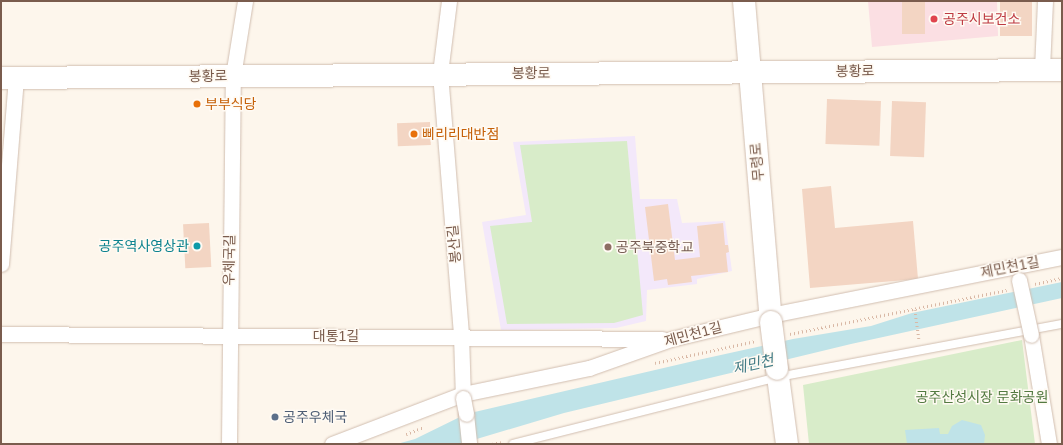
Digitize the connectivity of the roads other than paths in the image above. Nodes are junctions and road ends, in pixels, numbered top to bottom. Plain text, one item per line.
1 (245, 1) edge
2 (449, 1) edge
3 (744, 1) edge
4 (1045, 1) edge
5 (1052, 70) edge
6 (748, 72) junction
7 (440, 73) junction
8 (233, 76) junction
9 (9, 78) edge
10 (1062, 257) edge
11 (1, 264) edge
12 (1020, 280) junction
13 (777, 324) junction
14 (1062, 324) edge
15 (1, 334) edge
16 (228, 336) junction
17 (461, 336) junction
18 (671, 339) junction
19 (777, 373) junction
20 (463, 396) junction
21 (469, 443) edge
22 (229, 444) edge
23 (332, 444) edge
24 (513, 444) edge
25 (787, 444) edge
26 (1049, 444) edge

1 - 8 street, 우체국길
2 - 7 street, 봉산길
3 - 6 main road, 무령로
4 - 5 street
5 - 6 main road, 봉황로
6 - 7 main road, 봉황로
6 - 13 main road, 무령로
7 - 8 main road, 봉황로
7 - 17 street, 봉산길
8 - 9 main road, 봉황로
8 - 16 street, 우체국길
9 - 11 street
10 - 12 street, 제민천1길
12 - 13 street, 제민천1길
12 - 26 street, bridge
13 - 18 street, 제민천1길
13 - 19 main road, 무령로, bridge
14 - 19 lane
15 - 16 street, 대통1길
16 - 17 street, 대통1길
16 - 22 street, 우체국길
17 - 18 street, 대통1길
17 - 20 street, 봉산길
18 - 20 street, 제민천1길
19 - 24 lane
19 - 25 main road
20 - 21 street, 봉산길, bridge
20 - 23 street, 제민천1길

